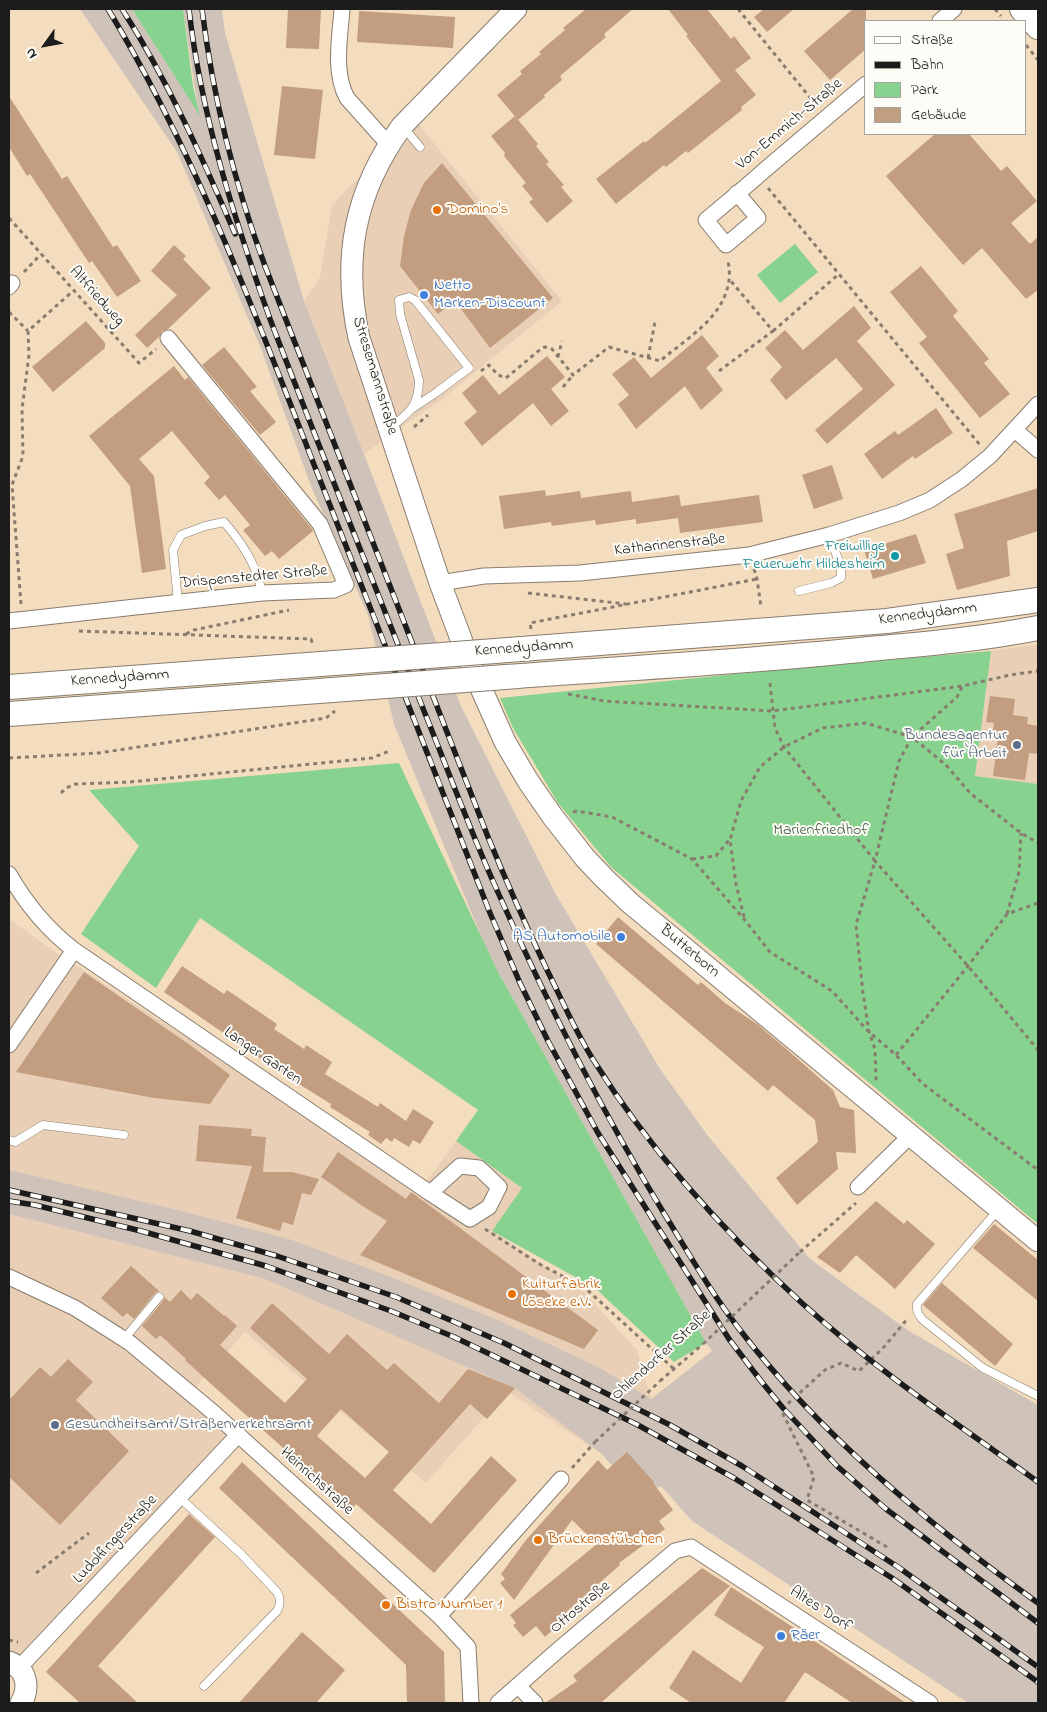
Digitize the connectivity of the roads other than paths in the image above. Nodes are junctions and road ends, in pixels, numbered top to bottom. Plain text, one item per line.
1 (342, 9) edge
2 (516, 9) edge
3 (954, 9) edge
4 (1022, 9) edge
5 (941, 20) edge
6 (1038, 27) edge
7 (864, 86) edge
8 (402, 126) junction
9 (389, 145) junction
10 (420, 147) dead end
11 (738, 193) junction
12 (168, 338) road end
13 (1038, 404) edge
14 (413, 408) junction
15 (1015, 430) junction
16 (392, 437) junction
17 (1038, 450) edge
18 (829, 535) junction
19 (440, 583) junction
20 (799, 591) dead end
21 (262, 592) junction
22 (1038, 600) edge
23 (178, 602) junction
24 (15, 621) edge
25 (1038, 628) edge
26 (9, 687) edge
27 (9, 714) edge
28 (11, 883) edge
29 (74, 950) junction
30 (9, 1045) edge
31 (124, 1135) dead end
32 (911, 1136) junction
33 (9, 1140) edge
34 (858, 1187) road end
35 (430, 1193) junction
36 (999, 1208) junction
37 (1038, 1241) edge
38 (9, 1277) edge
39 (159, 1297) dead end
40 (124, 1339) junction
41 (1038, 1396) edge
42 (238, 1435) junction
43 (562, 1480) road end
44 (180, 1498) junction
45 (691, 1547) joint
46 (439, 1616) junction
47 (14, 1665) edge
48 (204, 1686) dead end
49 (518, 1686) junction
50 (21, 1703) edge
51 (472, 1703) edge
52 (498, 1703) edge
53 (535, 1703) edge
54 (930, 1703) edge

1 - 9 street
2 - 8 street, Stresemannstraße
3 - 5 street
4 - 6 main road
7 - 11 street, Von-Emmich-Straße
8 - 9 street, Stresemannstraße
8 - 10 lane
9 - 16 street, Stresemannstraße
11 - 11 street, Von-Emmich-Straße
12 - 21 street, Drispenstedter Straße
13 - 15 street, Katharinenstraße
14 - 14 lane
14 - 16 lane
15 - 17 street
15 - 18 street, Katharinenstraße
16 - 19 street, Stresemannstraße
18 - 19 street, Katharinenstraße
18 - 20 lane
19 - 32 street, Butterborn
21 - 23 street, Drispenstedter Straße
21 - 23 lane
22 - 26 main road, Kennedydamm, bridge
23 - 24 street, Drispenstedter Straße
25 - 27 main road, Kennedydamm, bridge
28 - 29 street, Langer Garten
29 - 30 street
29 - 35 street, Langer Garten
31 - 33 lane
32 - 34 street
32 - 36 street, Butterborn
35 - 35 street, Langer Garten
36 - 37 street, Butterborn
36 - 41 lane
38 - 40 street, Heinrichstraße
39 - 40 lane
40 - 42 street, Heinrichstraße
42 - 44 street, Ludolfingerstraße
42 - 46 street, Heinrichstraße
43 - 46 street
44 - 47 street, Ludolfingerstraße
44 - 48 lane
45 - 49 street, Ottostraße
45 - 54 street, Altes Dorf
46 - 51 street, Heinrichstraße
47 - 50 street
49 - 52 street, Ottostraße
49 - 53 street

